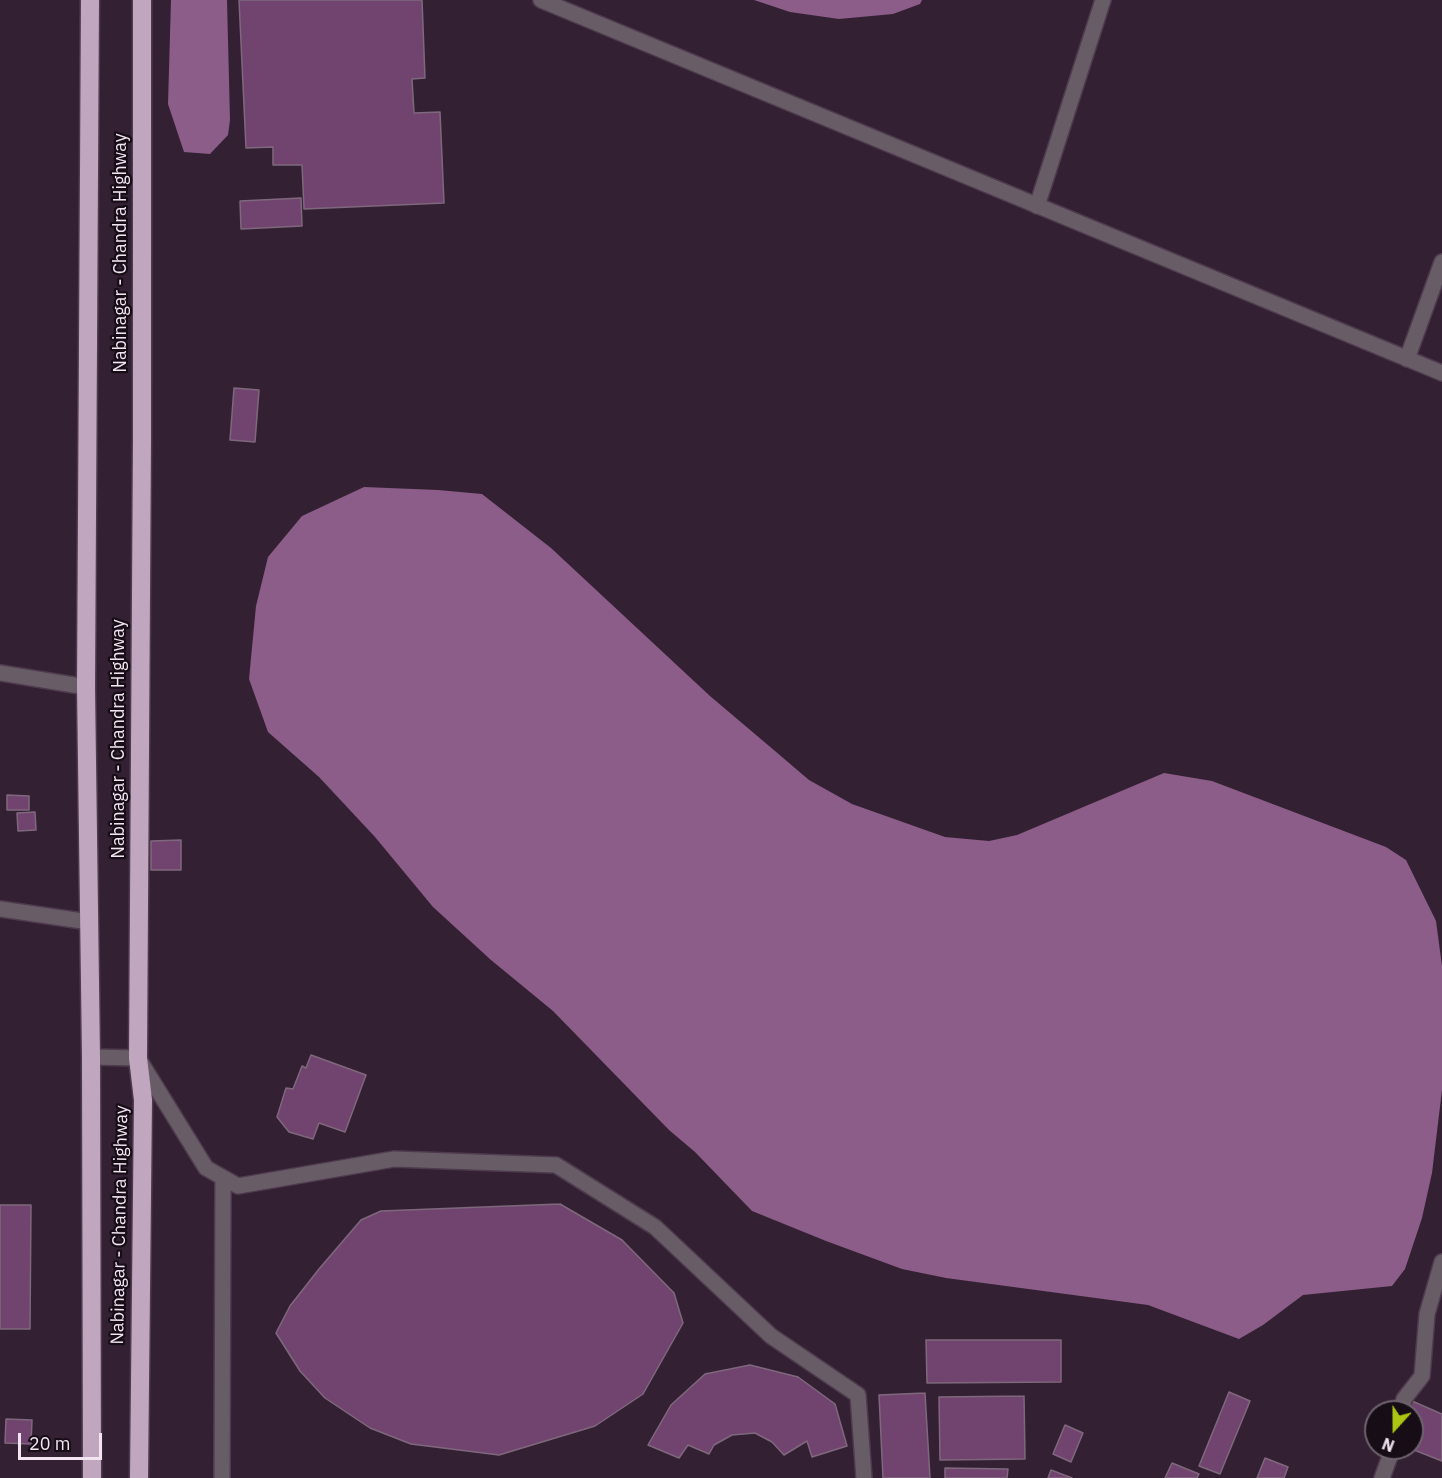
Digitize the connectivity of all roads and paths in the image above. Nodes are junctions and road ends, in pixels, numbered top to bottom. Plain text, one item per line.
1 (90, 0) edge
2 (142, 0) edge
3 (542, 0) edge
4 (1103, 0) edge
5 (1037, 206) junction
6 (1442, 262) edge
7 (1407, 359) junction
8 (1442, 373) edge
9 (0, 673) edge
10 (86, 687) junction
11 (0, 909) edge
12 (89, 922) junction
13 (91, 1057) junction
14 (138, 1058) junction
15 (224, 1178) junction
16 (1442, 1262) edge
17 (1404, 1400) edge
18 (1389, 1460) edge
19 (92, 1478) edge
20 (139, 1478) edge
21 (222, 1478) edge
22 (864, 1478) edge
23 (1382, 1478) edge

1 - 10 highway, Nabinagar - Chandra Highway
2 - 14 highway, Nabinagar - Chandra Highway
3 - 5 street
4 - 5 street
5 - 7 street
6 - 7 street
7 - 8 street
9 - 10 street
10 - 12 highway, Nabinagar - Chandra Highway
11 - 12 street
12 - 13 highway, Nabinagar - Chandra Highway
13 - 14 street
13 - 19 highway, Nabinagar - Chandra Highway
14 - 15 street
14 - 20 highway, Nabinagar - Chandra Highway
15 - 21 street
15 - 22 street
16 - 17 street
18 - 23 street

